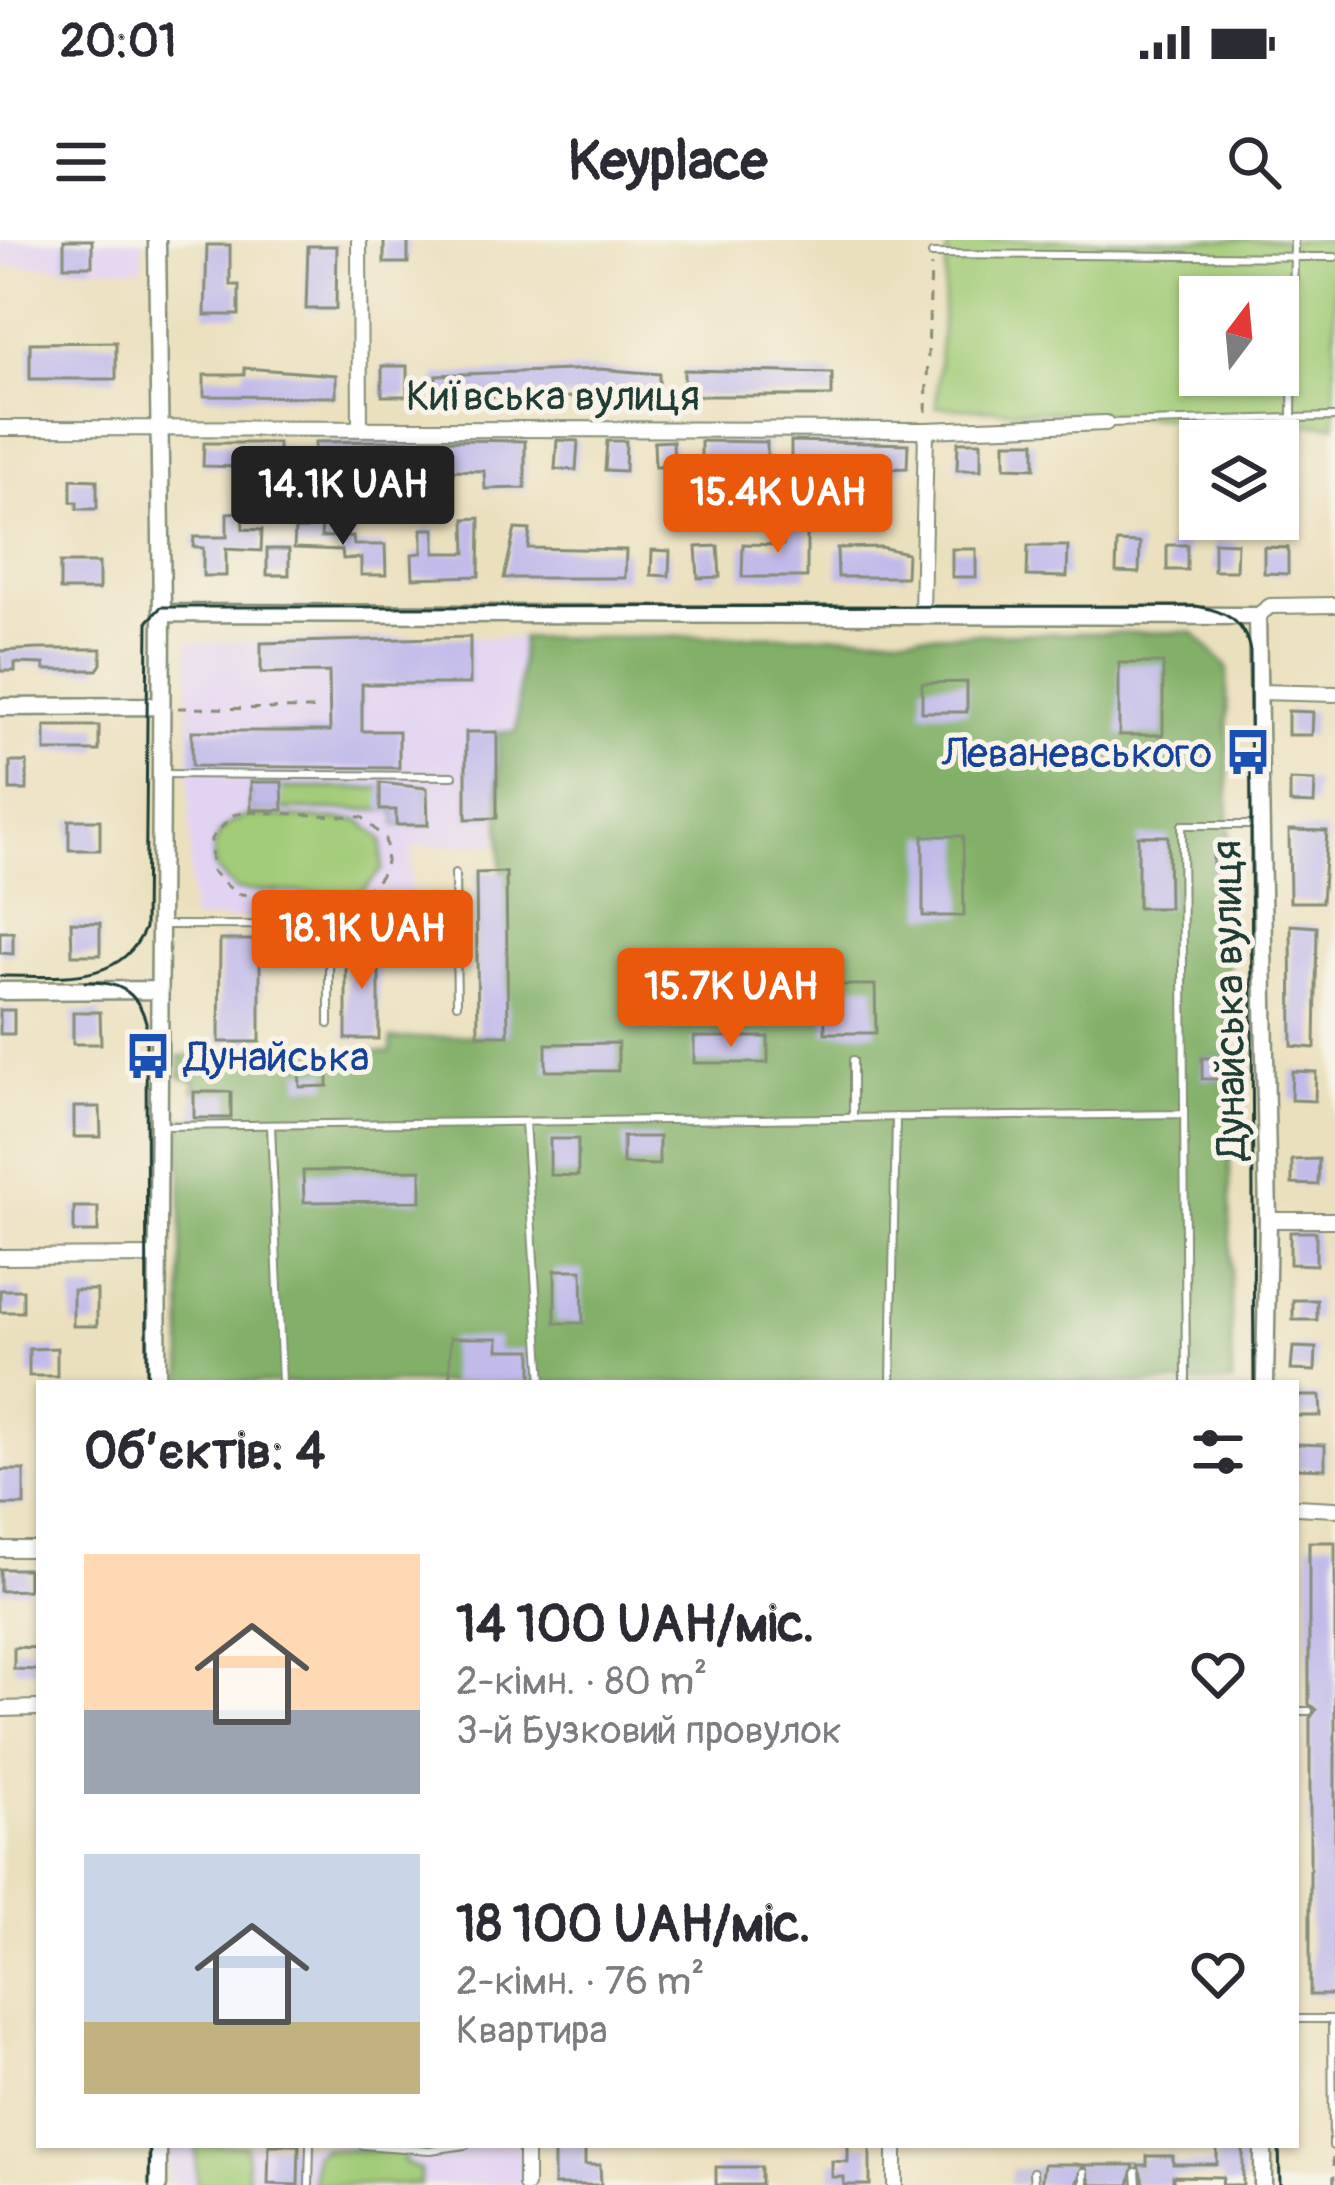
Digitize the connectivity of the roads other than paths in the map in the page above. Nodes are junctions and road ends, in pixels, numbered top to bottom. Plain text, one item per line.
1 (157, 240) edge
2 (359, 240) edge
3 (1294, 240) edge
4 (932, 254) road end
5 (1293, 257) junction
6 (1335, 257) edge
7 (1335, 417) edge
8 (1292, 418) junction
9 (1106, 423) joint
10 (157, 427) junction
11 (360, 427) junction
12 (0, 428) edge
13 (926, 430) junction
14 (1335, 605) edge
15 (162, 613) junction
16 (922, 613) junction
17 (1257, 616) junction
18 (1259, 692) junction
19 (1335, 694) edge
20 (159, 706) junction
21 (0, 707) edge
22 (159, 774) junction
23 (453, 776) dead end
24 (1261, 825) junction
25 (455, 873) dead end
26 (156, 925) junction
27 (329, 926) junction
28 (454, 926) junction
29 (157, 990) junction
30 (0, 991) edge
31 (457, 1004) dead end
32 (329, 1024) dead end
33 (853, 1060) dead end
34 (1184, 1114) junction
35 (853, 1118) junction
36 (896, 1118) junction
37 (525, 1122) junction
38 (271, 1125) junction
39 (160, 1126) junction
40 (1268, 1220) junction
41 (1335, 1220) edge
42 (160, 1256) junction
43 (0, 1257) edge
44 (157, 1380) edge
45 (282, 1380) edge
46 (542, 1380) edge
47 (891, 1380) edge
48 (1186, 1380) edge
49 (1265, 1380) edge
50 (1299, 1507) edge
51 (1335, 1509) edge
52 (0, 1549) edge
53 (36, 1549) edge
54 (36, 1708) edge
55 (0, 1709) edge
56 (1299, 1711) edge
57 (1310, 1711) dead end
58 (1299, 2019) edge
59 (1334, 2019) edge
60 (1333, 2146) edge
61 (158, 2148) edge
62 (310, 2148) edge
63 (403, 2148) edge
64 (444, 2148) edge
65 (526, 2148) edge
66 (895, 2148) edge
67 (1263, 2148) edge
68 (1033, 2172) dead end
69 (1084, 2172) dead end
70 (1136, 2172) dead end
71 (158, 2185) edge
72 (309, 2185) edge
73 (526, 2185) edge
74 (895, 2185) edge
75 (1034, 2185) edge
76 (1084, 2185) edge
77 (1137, 2185) edge
78 (1263, 2185) edge

1 - 10 street
2 - 11 street
3 - 5 lane
4 - 5 lane
5 - 6 lane
5 - 8 lane
7 - 8 lane
8 - 9 lane
9 - 13 street, Київська вулиця
10 - 11 street, Київська вулиця
10 - 12 street, Київська вулиця
10 - 15 street
11 - 13 street, Київська вулиця
13 - 16 street
14 - 17 street
15 - 16 street
15 - 20 street
16 - 17 street
17 - 18 street, Дунайська вулиця
18 - 19 street
18 - 24 street, Дунайська вулиця
20 - 21 street
20 - 22 street
22 - 23 lane
22 - 26 street
24 - 34 lane
24 - 40 street, Дунайська вулиця
25 - 28 lane
26 - 27 lane
26 - 29 street
27 - 28 lane
27 - 32 lane
28 - 31 lane
29 - 30 street
29 - 39 street
33 - 35 lane
34 - 36 lane
34 - 48 lane
35 - 36 lane
35 - 37 lane
36 - 47 lane
37 - 38 lane
37 - 46 lane
38 - 39 lane
38 - 45 lane
39 - 42 street
40 - 41 street
40 - 49 street, Дунайська вулиця
42 - 43 street
42 - 44 street
50 - 51 street
52 - 53 street
54 - 55 street
56 - 57 lane
58 - 59 lane
59 - 60 lane
61 - 71 street
62 - 72 lane
63 - 64 lane
65 - 73 street
66 - 74 street
67 - 78 street
68 - 75 lane
69 - 76 lane
70 - 77 lane

